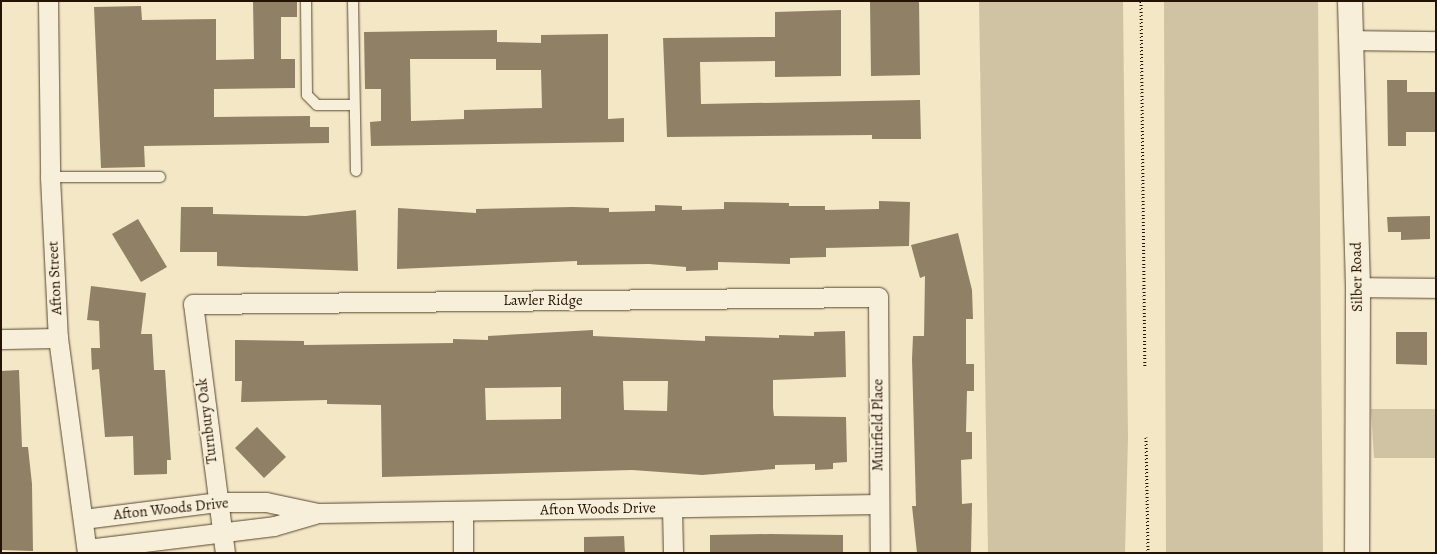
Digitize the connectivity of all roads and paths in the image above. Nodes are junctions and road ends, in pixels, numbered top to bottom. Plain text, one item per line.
1 (48, 1) edge
2 (306, 1) edge
3 (353, 1) edge
4 (1141, 1) edge
5 (1350, 1) edge
6 (1352, 40) junction
7 (1436, 41) edge
8 (354, 104) junction
9 (356, 171) dead end
10 (50, 177) junction
11 (160, 177) dead end
12 (1358, 287) junction
13 (1436, 288) edge
14 (878, 297) joint
15 (208, 304) joint
16 (58, 338) junction
17 (1, 339) edge
18 (1145, 367) dead end
19 (1146, 437) dead end
20 (217, 502) junction
21 (878, 504) junction
22 (672, 508) junction
23 (463, 512) junction
24 (318, 513) junction
25 (83, 519) junction
26 (222, 533) junction
27 (87, 551) edge
28 (225, 553) edge
29 (463, 553) edge
30 (673, 553) edge
31 (880, 553) edge
32 (1148, 553) edge
33 (1357, 553) edge

1 - 10 street, Afton Street
2 - 8 lane
3 - 8 lane
4 - 18 path
5 - 6 street, Silber Road
6 - 7 street
6 - 12 street, Silber Road
8 - 9 lane
10 - 11 lane
10 - 16 street, Afton Street
12 - 13 street
12 - 33 street, Silber Road
14 - 15 street, Lawler Ridge
14 - 21 street, Muirfield Place
15 - 20 street, Turnbury Oak
16 - 17 street
16 - 25 street, Afton Street
19 - 32 path
20 - 24 street, Afton Woods Drive
20 - 25 street, Afton Woods Drive
20 - 26 street, Turnbury Oak
21 - 22 street, Afton Woods Drive
21 - 31 street, Muirfield Place
22 - 23 street, Afton Woods Drive
22 - 30 street
23 - 24 street, Afton Woods Drive
23 - 29 street
24 - 26 street, Afton Woods Drive
25 - 27 street, Afton Street
26 - 27 street, Afton Woods Drive
26 - 28 street, Turnbury Oak

